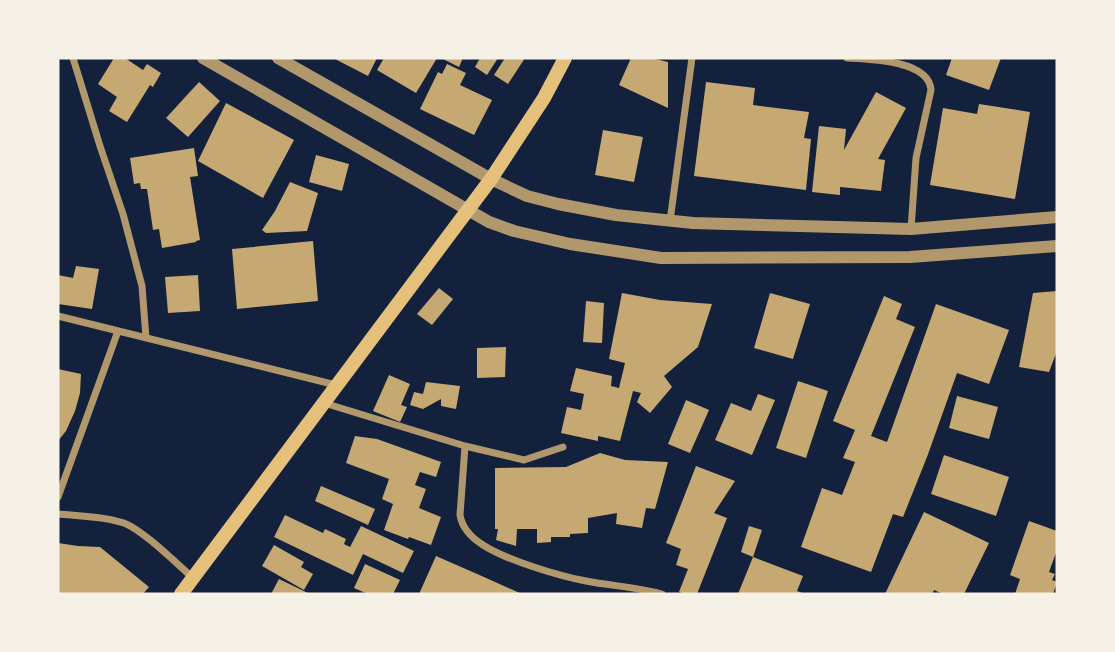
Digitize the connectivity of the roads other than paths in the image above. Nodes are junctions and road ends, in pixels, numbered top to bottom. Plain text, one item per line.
1 (73, 58) edge
2 (203, 58) edge
3 (278, 58) edge
4 (565, 58) edge
5 (692, 58) edge
6 (847, 58) edge
7 (491, 179) junction
8 (468, 211) junction
9 (1057, 217) edge
10 (670, 221) junction
11 (911, 229) junction
12 (1057, 246) edge
13 (58, 316) edge
14 (118, 331) junction
15 (146, 338) junction
16 (337, 385) junction
17 (324, 403) junction
18 (465, 446) junction
19 (563, 447) dead end
20 (58, 497) edge
21 (58, 514) edge
22 (193, 578) junction
23 (181, 594) edge
24 (662, 594) edge

1 - 15 street
2 - 8 street
3 - 7 street
4 - 7 main road
5 - 10 street
6 - 11 street
7 - 8 main road
7 - 10 street
8 - 12 street
8 - 16 main road
9 - 11 street
10 - 11 street
13 - 14 street
14 - 15 street
14 - 20 street
15 - 16 street
16 - 17 main road
17 - 18 street
17 - 22 main road
18 - 19 street
18 - 24 street
21 - 22 street
22 - 23 main road

